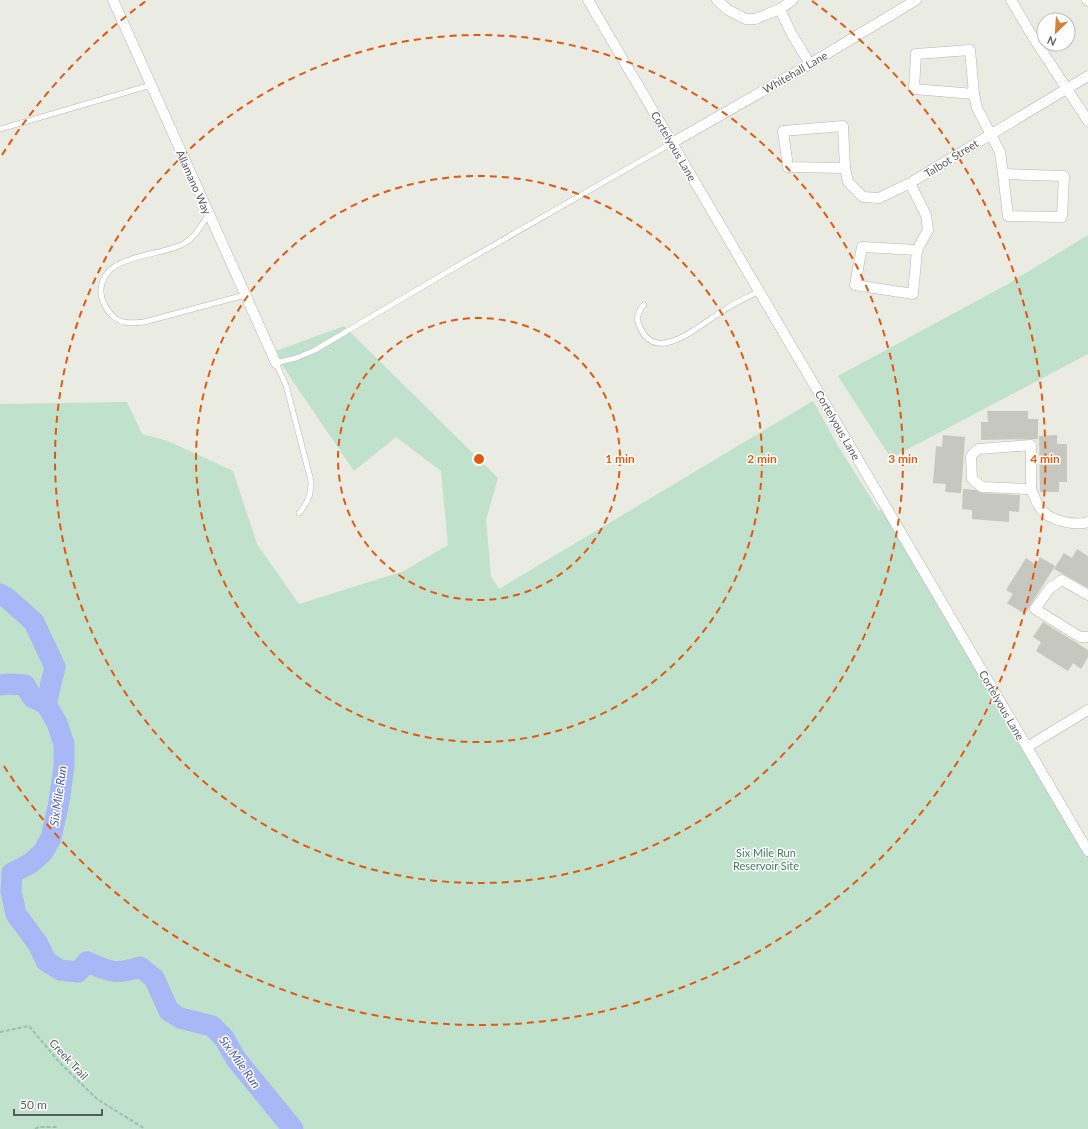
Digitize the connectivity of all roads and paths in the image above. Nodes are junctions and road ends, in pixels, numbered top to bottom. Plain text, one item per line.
1 (113, 0) edge
2 (588, 0) edge
3 (717, 0) edge
4 (793, 0) edge
5 (916, 0) edge
6 (1011, 0) edge
7 (780, 9) junction
8 (810, 64) junction
9 (1088, 76) edge
10 (151, 86) junction
11 (1066, 88) junction
12 (974, 94) junction
13 (1088, 121) edge
14 (0, 129) edge
15 (992, 133) junction
16 (672, 143) junction
17 (845, 168) junction
18 (1003, 174) junction
19 (910, 183) junction
20 (209, 214) junction
21 (918, 250) junction
22 (759, 291) junction
23 (245, 295) junction
24 (644, 305) dead end
25 (276, 363) junction
26 (1031, 489) junction
27 (299, 513) dead end
28 (1088, 522) edge
29 (1088, 595) edge
30 (1088, 637) edge
31 (1088, 710) edge
32 (1027, 747) junction
33 (1088, 851) edge
34 (0, 1032) edge
35 (35, 1129) edge
36 (57, 1129) edge
37 (145, 1129) edge

1 - 10 street, Allamano Way
2 - 16 street, Cortelyous Lane
3 - 7 street
4 - 7 street
5 - 8 street, Whitehall Lane
6 - 11 street
7 - 8 street
8 - 16 street, Whitehall Lane
9 - 11 street, Talbot Street
10 - 14 lane
10 - 20 street, Allamano Way
11 - 13 street
11 - 15 street, Talbot Street
12 - 12 street, Talbot Street
12 - 15 street, Talbot Street
15 - 18 street, Talbot Street
15 - 19 street, Talbot Street
16 - 22 street, Cortelyous Lane
16 - 25 lane
17 - 17 street, Talbot Street
17 - 19 street, Talbot Street
18 - 18 street, Talbot Street
19 - 21 street
20 - 23 street, Allamano Way
20 - 23 lane
21 - 21 street
22 - 24 lane
22 - 32 street, Cortelyous Lane
23 - 25 street, Allamano Way
25 - 27 lane
26 - 26 street
26 - 28 street
29 - 30 street
31 - 32 street
32 - 33 street, Cortelyous Lane
34 - 37 path, Creek Trail
35 - 36 path

